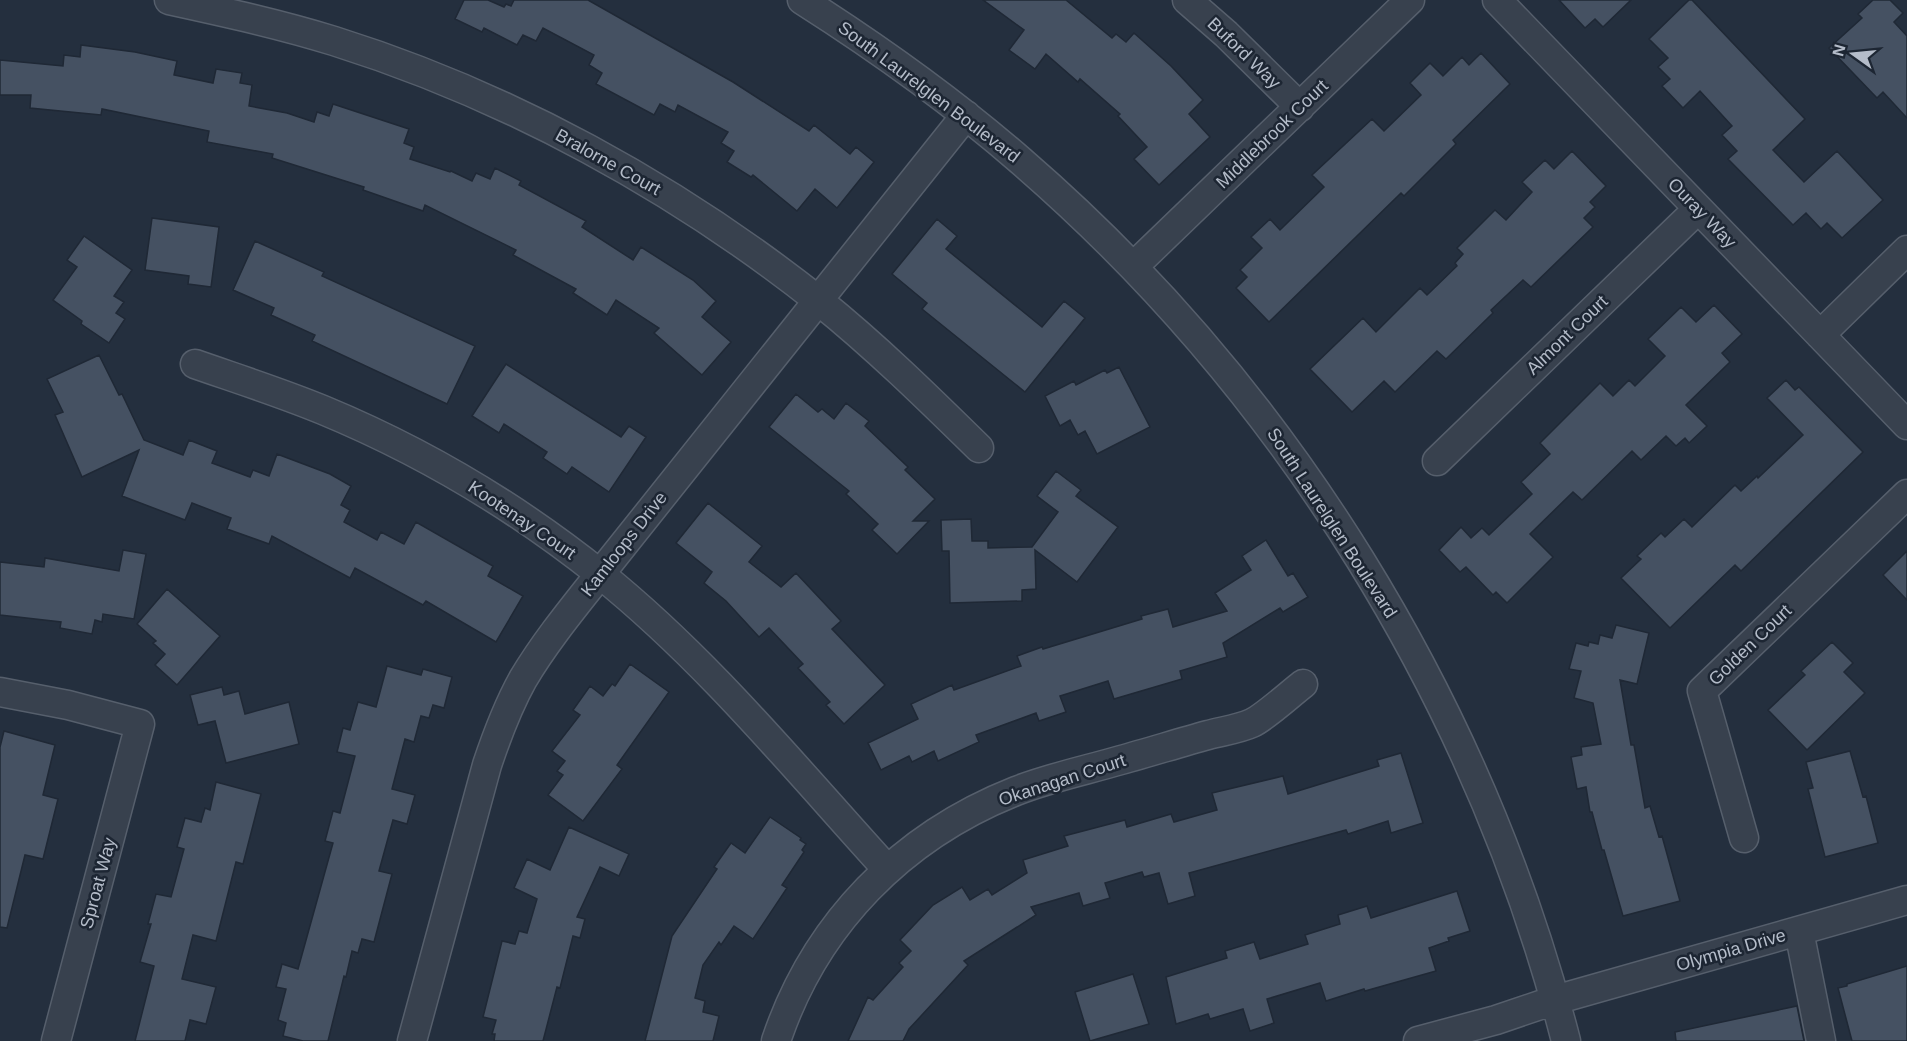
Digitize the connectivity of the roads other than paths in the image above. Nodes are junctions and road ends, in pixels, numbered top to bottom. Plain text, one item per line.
1 (168, 0) edge
2 (802, 0) edge
3 (1188, 0) edge
4 (1410, 0) edge
5 (1497, 0) edge
6 (1299, 107) junction
7 (966, 115) junction
8 (1698, 209) junction
9 (1907, 250) edge
10 (1133, 267) junction
11 (818, 301) junction
12 (1820, 335) junction
13 (195, 364) dead end
14 (1907, 425) edge
15 (979, 448) dead end
16 (1437, 461) dead end
17 (1907, 494) edge
18 (600, 574) junction
19 (1303, 684) dead end
20 (0, 692) edge
21 (1744, 838) dead end
22 (887, 869) junction
23 (1907, 900) edge
24 (1799, 931) junction
25 (1555, 1000) junction
26 (56, 1041) edge
27 (412, 1041) edge
28 (776, 1041) edge
29 (1418, 1041) edge
30 (1566, 1041) edge
31 (1821, 1041) edge

1 - 11 street, Bralorne Court
2 - 7 street, South Laurelglen Boulevard
3 - 6 street, Buford Way
4 - 6 street, Middlebrook Court
5 - 8 street, Ouray Way
6 - 10 street, Middlebrook Court
7 - 10 street, South Laurelglen Boulevard
7 - 11 street, Kamloops Drive
8 - 12 street, Ouray Way
8 - 16 street, Almont Court
9 - 12 street
10 - 25 street, South Laurelglen Boulevard
11 - 15 street, Bralorne Court
11 - 18 street, Kamloops Drive
12 - 14 street, Ouray Way
13 - 18 street, Kootenay Court
17 - 21 street, Golden Court
18 - 22 street, Kootenay Court
18 - 27 street, Kamloops Drive
19 - 22 street, Okanagan Court
20 - 26 street, Sproat Way
22 - 28 street, Okanagan Court
23 - 24 street, Olympia Drive
24 - 25 street, Olympia Drive
24 - 31 street
25 - 29 street, Olympia Drive
25 - 30 street, South Laurelglen Boulevard

